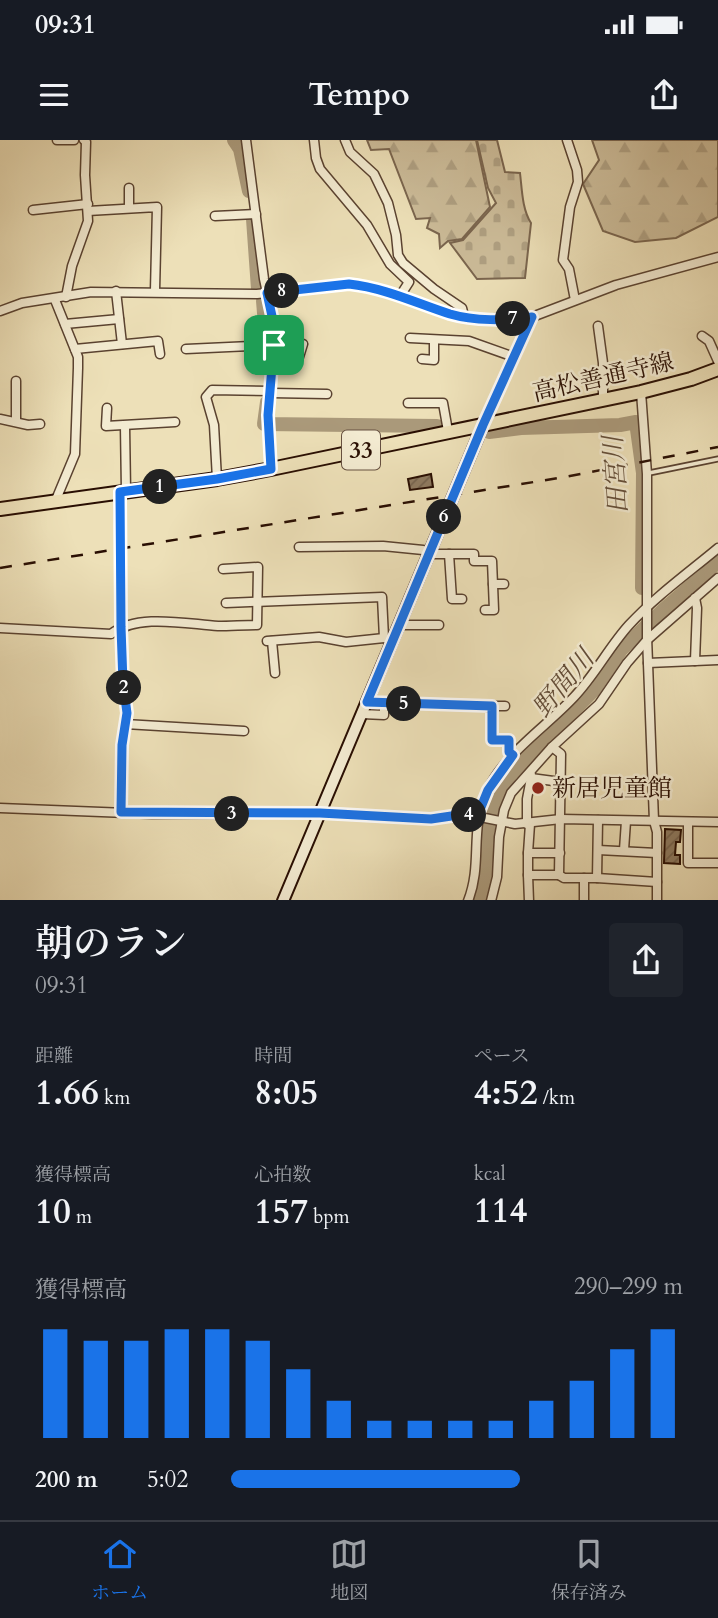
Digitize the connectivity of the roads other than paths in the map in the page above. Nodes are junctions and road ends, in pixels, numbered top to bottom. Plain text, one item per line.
1 (57, 140) edge
2 (74, 140) edge
3 (84, 140) edge
4 (246, 140) edge
5 (314, 140) edge
6 (345, 140) edge
7 (567, 140) edge
8 (129, 188) dead end
9 (88, 208) junction
10 (129, 208) junction
11 (33, 210) dead end
12 (256, 214) junction
13 (215, 216) dead end
14 (718, 257) edge
15 (116, 291) junction
16 (155, 291) junction
17 (267, 293) junction
18 (400, 296) junction
19 (66, 297) junction
20 (55, 300) junction
21 (575, 300) junction
22 (1, 307) edge
23 (464, 316) junction
24 (532, 317) junction
25 (119, 319) junction
26 (65, 324) junction
27 (598, 326) dead end
28 (702, 335) dead end
29 (410, 338) dead end
30 (435, 340) junction
31 (122, 344) junction
32 (303, 344) dead end
33 (270, 345) junction
34 (75, 349) junction
35 (186, 349) dead end
36 (160, 354) dead end
37 (274, 356) junction
38 (514, 356) junction
39 (422, 359) dead end
40 (718, 361) edge
41 (718, 369) edge
42 (16, 381) dead end
43 (269, 392) junction
44 (641, 392) junction
45 (327, 394) dead end
46 (603, 400) junction
47 (408, 402) dead end
48 (107, 408) dead end
49 (0, 419) edge
50 (16, 421) junction
51 (175, 422) dead end
52 (40, 424) dead end
53 (483, 425) junction
54 (125, 426) junction
55 (448, 431) junction
56 (718, 459) edge
57 (271, 469) junction
58 (647, 474) junction
59 (217, 479) junction
60 (123, 492) junction
61 (55, 502) junction
62 (0, 509) edge
63 (299, 547) dead end
64 (718, 548) edge
65 (430, 552) junction
66 (449, 554) junction
67 (223, 569) dead end
68 (718, 578) edge
69 (504, 584) dead end
70 (493, 585) junction
71 (483, 587) dead end
72 (695, 598) junction
73 (461, 599) dead end
74 (258, 602) junction
75 (226, 603) dead end
76 (647, 607) junction
77 (485, 610) dead end
78 (400, 623) junction
79 (439, 625) dead end
80 (121, 627) junction
81 (0, 628) edge
82 (388, 639) junction
83 (647, 639) junction
84 (718, 660) edge
85 (695, 661) junction
86 (648, 663) junction
87 (275, 673) dead end
88 (367, 702) junction
89 (384, 703) junction
90 (492, 706) junction
91 (505, 706) dead end
92 (362, 714) junction
93 (125, 724) junction
94 (244, 731) dead end
95 (552, 747) junction
96 (513, 755) junction
97 (531, 774) junction
98 (561, 782) junction
99 (0, 808) edge
100 (121, 812) junction
101 (320, 813) junction
102 (479, 817) junction
103 (561, 819) junction
104 (598, 820) junction
105 (626, 821) junction
106 (654, 821) junction
107 (501, 822) junction
108 (688, 822) junction
109 (718, 822) edge
110 (529, 824) junction
111 (598, 850) junction
112 (624, 850) junction
113 (528, 853) junction
114 (560, 853) junction
115 (657, 853) junction
116 (718, 863) edge
117 (559, 874) junction
118 (528, 875) junction
119 (584, 878) junction
120 (597, 878) junction
121 (657, 882) junction
122 (283, 900) edge
123 (468, 900) edge
124 (491, 900) edge
125 (529, 900) edge
126 (584, 900) edge
127 (657, 900) edge

1 - 2 street
3 - 9 street
4 - 12 street
5 - 18 street
6 - 23 street
7 - 21 street
8 - 10 street
9 - 10 street
9 - 11 street
9 - 19 street
10 - 16 street
12 - 13 street
12 - 17 street
14 - 21 street
15 - 16 street
15 - 19 street
15 - 25 street
16 - 17 street
17 - 18 street
17 - 33 street
18 - 23 street
19 - 20 street
20 - 22 street
20 - 26 street
21 - 24 street
23 - 24 street
24 - 38 street
25 - 26 street
25 - 31 street
26 - 34 street
27 - 46 street
28 - 40 street
29 - 30 street
30 - 38 street
30 - 39 street
31 - 34 street
31 - 36 street
32 - 37 street
33 - 35 street
33 - 37 street
34 - 61 street
37 - 43 street
38 - 53 street
41 - 44 main road, 高松善通寺線 / 33
42 - 50 street
43 - 45 street
43 - 57 street
43 - 59 street
44 - 46 main road, 高松善通寺線 / 33
44 - 58 street
46 - 53 main road, 高松善通寺線 / 33
47 - 55 street
48 - 54 street
49 - 50 street
50 - 52 street
51 - 54 street
53 - 55 main road, 高松善通寺線 / 33
53 - 65 main road
54 - 60 street
55 - 57 main road, 高松善通寺線 / 33
56 - 58 lane
57 - 59 main road, 高松善通寺線 / 33
58 - 76 street
59 - 60 main road, 高松善通寺線 / 33
60 - 61 main road, 高松善通寺線 / 33
60 - 80 street
61 - 62 main road, 高松善通寺線 / 33
63 - 65 street
64 - 76 street
65 - 66 street
65 - 78 main road
66 - 70 street
66 - 73 street
67 - 74 street
68 - 72 street
69 - 70 street
70 - 71 street
70 - 77 street
72 - 83 street
72 - 85 street
74 - 75 street
74 - 80 street
74 - 82 street
76 - 83 street
76 - 96 street
78 - 79 street
78 - 82 main road
80 - 81 street
80 - 93 street
82 - 87 street
82 - 88 main road
83 - 86 street
83 - 95 street
84 - 85 street
85 - 86 street
86 - 106 street
88 - 89 street
88 - 92 main road
89 - 90 street
89 - 92 street
90 - 91 street
90 - 96 street
92 - 101 main road
93 - 94 street
93 - 100 street
95 - 97 street
95 - 98 street
96 - 102 street
97 - 98 street
97 - 107 street
97 - 110 street
98 - 103 street
99 - 100 street
100 - 101 street
101 - 102 street
101 - 122 main road
102 - 107 street
102 - 123 street
103 - 104 street
103 - 110 street
103 - 114 street
104 - 105 street
104 - 111 street
105 - 106 street
105 - 112 street
106 - 108 street
106 - 115 street
107 - 110 street
107 - 124 street
108 - 109 street
108 - 116 street
110 - 113 street
111 - 112 street
111 - 120 street
112 - 115 street
113 - 114 street
113 - 118 street
114 - 117 street
115 - 121 street
117 - 118 street
117 - 119 street
118 - 125 street
119 - 120 street
119 - 126 street
120 - 121 street
121 - 127 street

